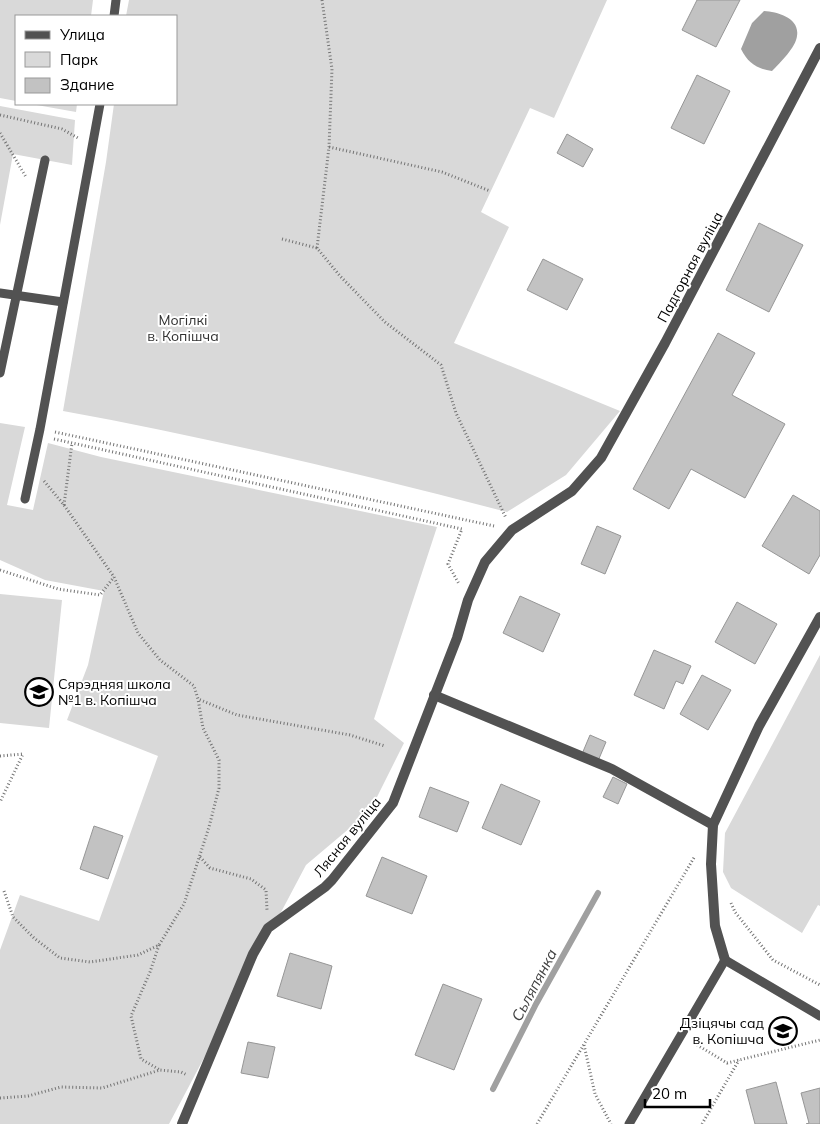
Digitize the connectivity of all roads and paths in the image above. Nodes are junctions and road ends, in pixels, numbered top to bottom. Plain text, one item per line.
1 (116, 0) edge
2 (322, 0) edge
3 (114, 15) edge
4 (820, 48) edge
5 (100, 105) edge
6 (0, 115) edge
7 (0, 134) edge
8 (329, 147) junction
9 (92, 151) junction
10 (45, 160) dead end
11 (490, 191) dead end
12 (37, 197) junction
13 (282, 239) dead end
14 (317, 248) junction
15 (0, 293) edge
16 (17, 295) junction
17 (63, 302) junction
18 (0, 373) edge
19 (39, 432) junction
20 (72, 443) junction
21 (32, 467) junction
22 (572, 491) joint
23 (25, 499) dead end
24 (64, 506) junction
25 (476, 522) dead end
26 (512, 530) junction
27 (0, 570) edge
28 (114, 577) junction
29 (468, 600) junction
30 (820, 617) edge
31 (434, 695) junction
32 (198, 699) junction
33 (385, 746) dead end
34 (0, 756) edge
35 (0, 802) edge
36 (713, 825) junction
37 (699, 849) dead end
38 (199, 857) junction
39 (4, 891) dead end
40 (728, 897) dead end
41 (268, 928) junction
42 (159, 944) junction
43 (724, 960) junction
44 (820, 985) edge
45 (820, 1016) edge
46 (681, 1035) junction
47 (820, 1040) edge
48 (584, 1044) junction
49 (739, 1060) junction
50 (160, 1070) junction
51 (198, 1083) junction
52 (0, 1098) edge
53 (182, 1124) edge
54 (537, 1124) edge
55 (611, 1124) edge
56 (629, 1124) edge
57 (702, 1124) edge

1 - 3 lane
2 - 8 path
4 - 22 street, Падгорная вуліца
5 - 9 lane
6 - 9 path
7 - 12 path
8 - 11 path
8 - 14 path
9 - 17 lane
10 - 12 lane
12 - 16 lane
13 - 14 path
14 - 26 path
15 - 16 lane
16 - 17 lane
16 - 18 lane
17 - 19 lane
19 - 20 path
19 - 21 lane
19 - 25 path
20 - 24 path
20 - 29 path
21 - 23 lane
21 - 24 path
22 - 26 street, Лясная вуліца
24 - 28 path
26 - 29 street, Лясная вуліца
27 - 28 path
28 - 32 path
29 - 31 street, Лясная вуліца
30 - 36 street
31 - 36 street
31 - 41 street, Лясная вуліца
32 - 33 path
32 - 38 path
34 - 35 path
36 - 43 street
37 - 48 path
38 - 41 path
38 - 42 path
39 - 42 path
40 - 44 path
41 - 51 street, Лясная вуліца
42 - 50 path
43 - 45 lane
43 - 46 lane
46 - 49 path
46 - 56 lane
47 - 49 path
48 - 54 path
48 - 55 path
49 - 57 path
50 - 51 path
50 - 52 path
51 - 53 street, Лясная вуліца

